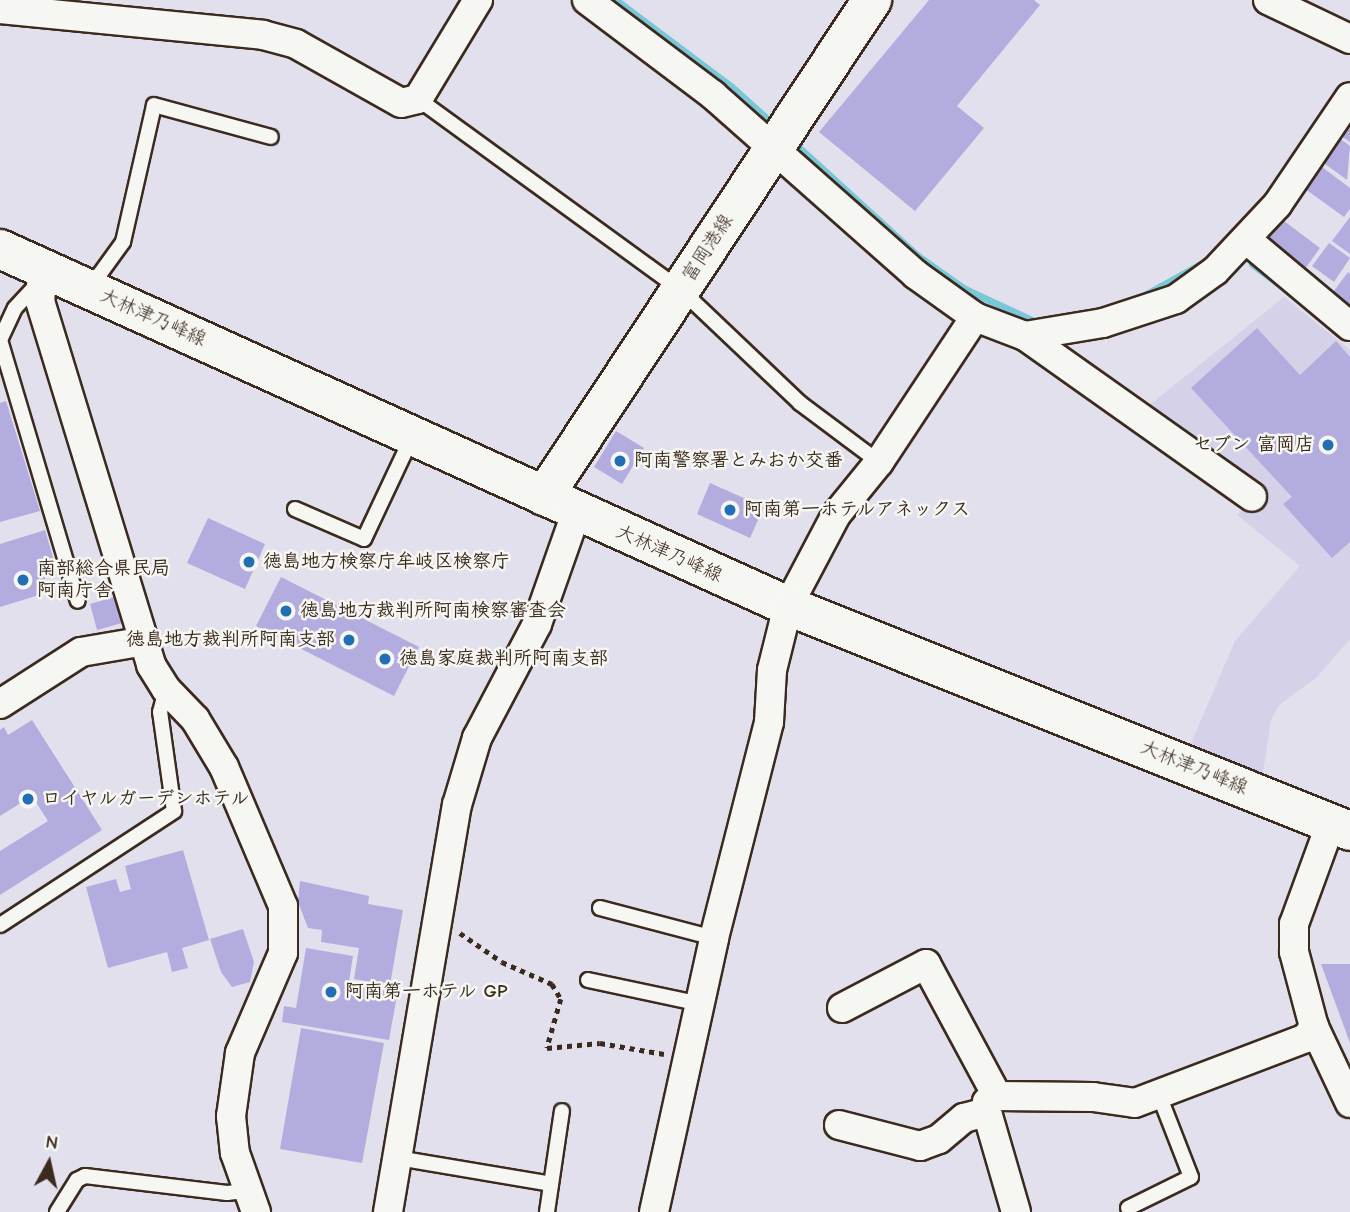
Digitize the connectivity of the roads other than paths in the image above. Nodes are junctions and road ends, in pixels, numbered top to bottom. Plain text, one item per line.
1 (478, 0) edge
2 (587, 0) edge
3 (872, 0) edge
4 (1268, 0) edge
5 (0, 9) edge
6 (1350, 39) edge
7 (1350, 97) edge
8 (418, 99) junction
9 (783, 135) junction
10 (271, 137) dead end
11 (1247, 240) junction
12 (0, 248) edge
13 (40, 276) junction
14 (89, 289) junction
15 (681, 290) junction
16 (975, 317) junction
17 (1350, 326) edge
18 (1025, 336) junction
19 (0, 340) edge
20 (412, 436) junction
21 (878, 462) junction
22 (1252, 497) dead end
23 (560, 505) junction
24 (295, 509) dead end
25 (78, 601) dead end
26 (788, 606) junction
27 (145, 641) junction
28 (166, 689) junction
29 (0, 704) edge
30 (1341, 827) edge
31 (600, 908) dead end
32 (0, 925) edge
33 (714, 938) junction
34 (588, 979) dead end
35 (701, 1004) junction
36 (842, 1008) dead end
37 (1314, 1027) junction
38 (1158, 1095) junction
39 (1350, 1103) edge
40 (992, 1104) junction
41 (562, 1111) dead end
42 (839, 1125) dead end
43 (398, 1158) junction
44 (551, 1184) junction
45 (251, 1201) edge
46 (1128, 1208) dead end
47 (57, 1212) edge
48 (388, 1212) edge
49 (547, 1212) edge
50 (654, 1212) edge
51 (1016, 1212) edge

1 - 8 street
2 - 9 street
3 - 9 main road, 富岡港線
4 - 6 street
5 - 8 street
7 - 11 street
8 - 15 lane
9 - 15 main road, 富岡港線
9 - 16 street
10 - 14 lane
11 - 17 street
11 - 18 street
12 - 13 main road, 大林津乃峰線
13 - 14 main road, 大林津乃峰線
13 - 19 lane
13 - 27 street
14 - 20 main road, 大林津乃峰線
15 - 21 lane
15 - 23 main road, 富岡港線
16 - 18 street
16 - 21 street
18 - 22 street
19 - 25 lane
20 - 23 main road, 大林津乃峰線
20 - 24 lane
21 - 26 street
23 - 26 main road, 大林津乃峰線
23 - 43 street
26 - 30 main road, 大林津乃峰線
26 - 33 street
27 - 28 street
27 - 29 street
28 - 32 lane
28 - 45 street
30 - 37 street
31 - 33 lane
33 - 35 street
34 - 35 lane
35 - 50 street
36 - 40 street
37 - 38 street
37 - 39 street
38 - 40 street
38 - 46 lane
40 - 42 street
40 - 51 street
41 - 44 lane
43 - 44 lane
43 - 48 street
44 - 49 lane
45 - 47 lane

